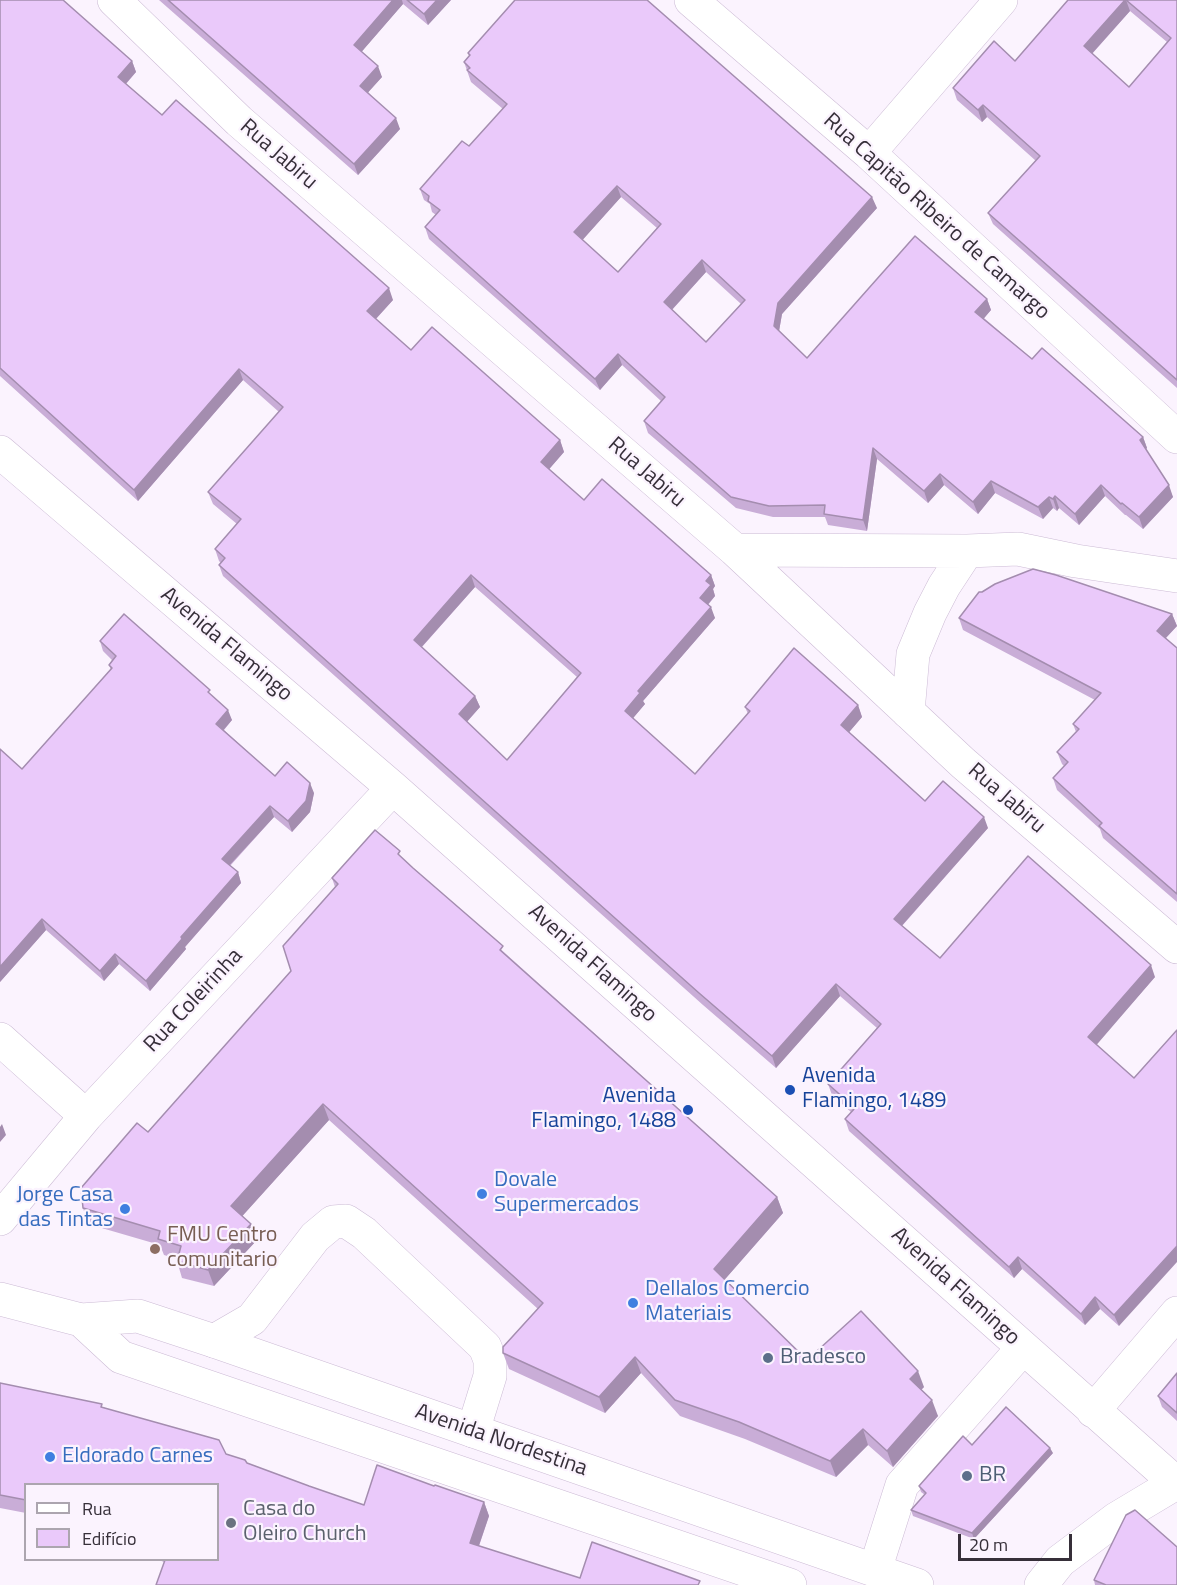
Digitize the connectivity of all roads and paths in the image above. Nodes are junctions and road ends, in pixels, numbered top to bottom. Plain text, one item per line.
1 (114, 0) edge
2 (691, 0) edge
3 (1001, 0) edge
4 (869, 153) junction
5 (1177, 437) edge
6 (0, 452) edge
7 (735, 550) junction
8 (967, 551) junction
9 (1177, 576) edge
10 (908, 712) junction
11 (393, 788) junction
12 (1177, 948) edge
13 (0, 1039) edge
14 (86, 1116) junction
15 (0, 1219) edge
16 (0, 1299) edge
17 (1177, 1313) edge
18 (81, 1320) junction
19 (214, 1341) junction
20 (1023, 1348) junction
21 (1093, 1411) junction
22 (473, 1431) junction
23 (1177, 1484) edge
24 (874, 1570) junction
25 (790, 1585) edge
26 (917, 1585) edge
27 (1041, 1585) edge

1 - 7 street, Rua Jabiru
2 - 4 street, Rua Capitão Ribeiro de Camargo
3 - 4 street
4 - 5 street, Rua Capitão Ribeiro de Camargo
6 - 11 street, Avenida Flamingo
7 - 8 street
7 - 10 street, Rua Jabiru
8 - 9 street
8 - 10 street
10 - 12 street, Rua Jabiru
11 - 14 street, Rua Coleirinha
11 - 20 street, Avenida Flamingo
13 - 14 street
14 - 15 street, Rua Coleirinha
16 - 18 street, Avenida Nordestina
17 - 21 street
18 - 19 street, Avenida Nordestina
18 - 25 street, Avenida Nordestina
19 - 22 street, Avenida Nordestina
19 - 22 street
20 - 21 street, Avenida Flamingo
20 - 24 street
21 - 23 street, Avenida Flamingo
22 - 24 street, Avenida Nordestina
23 - 27 street
24 - 26 street, Avenida Nordestina

